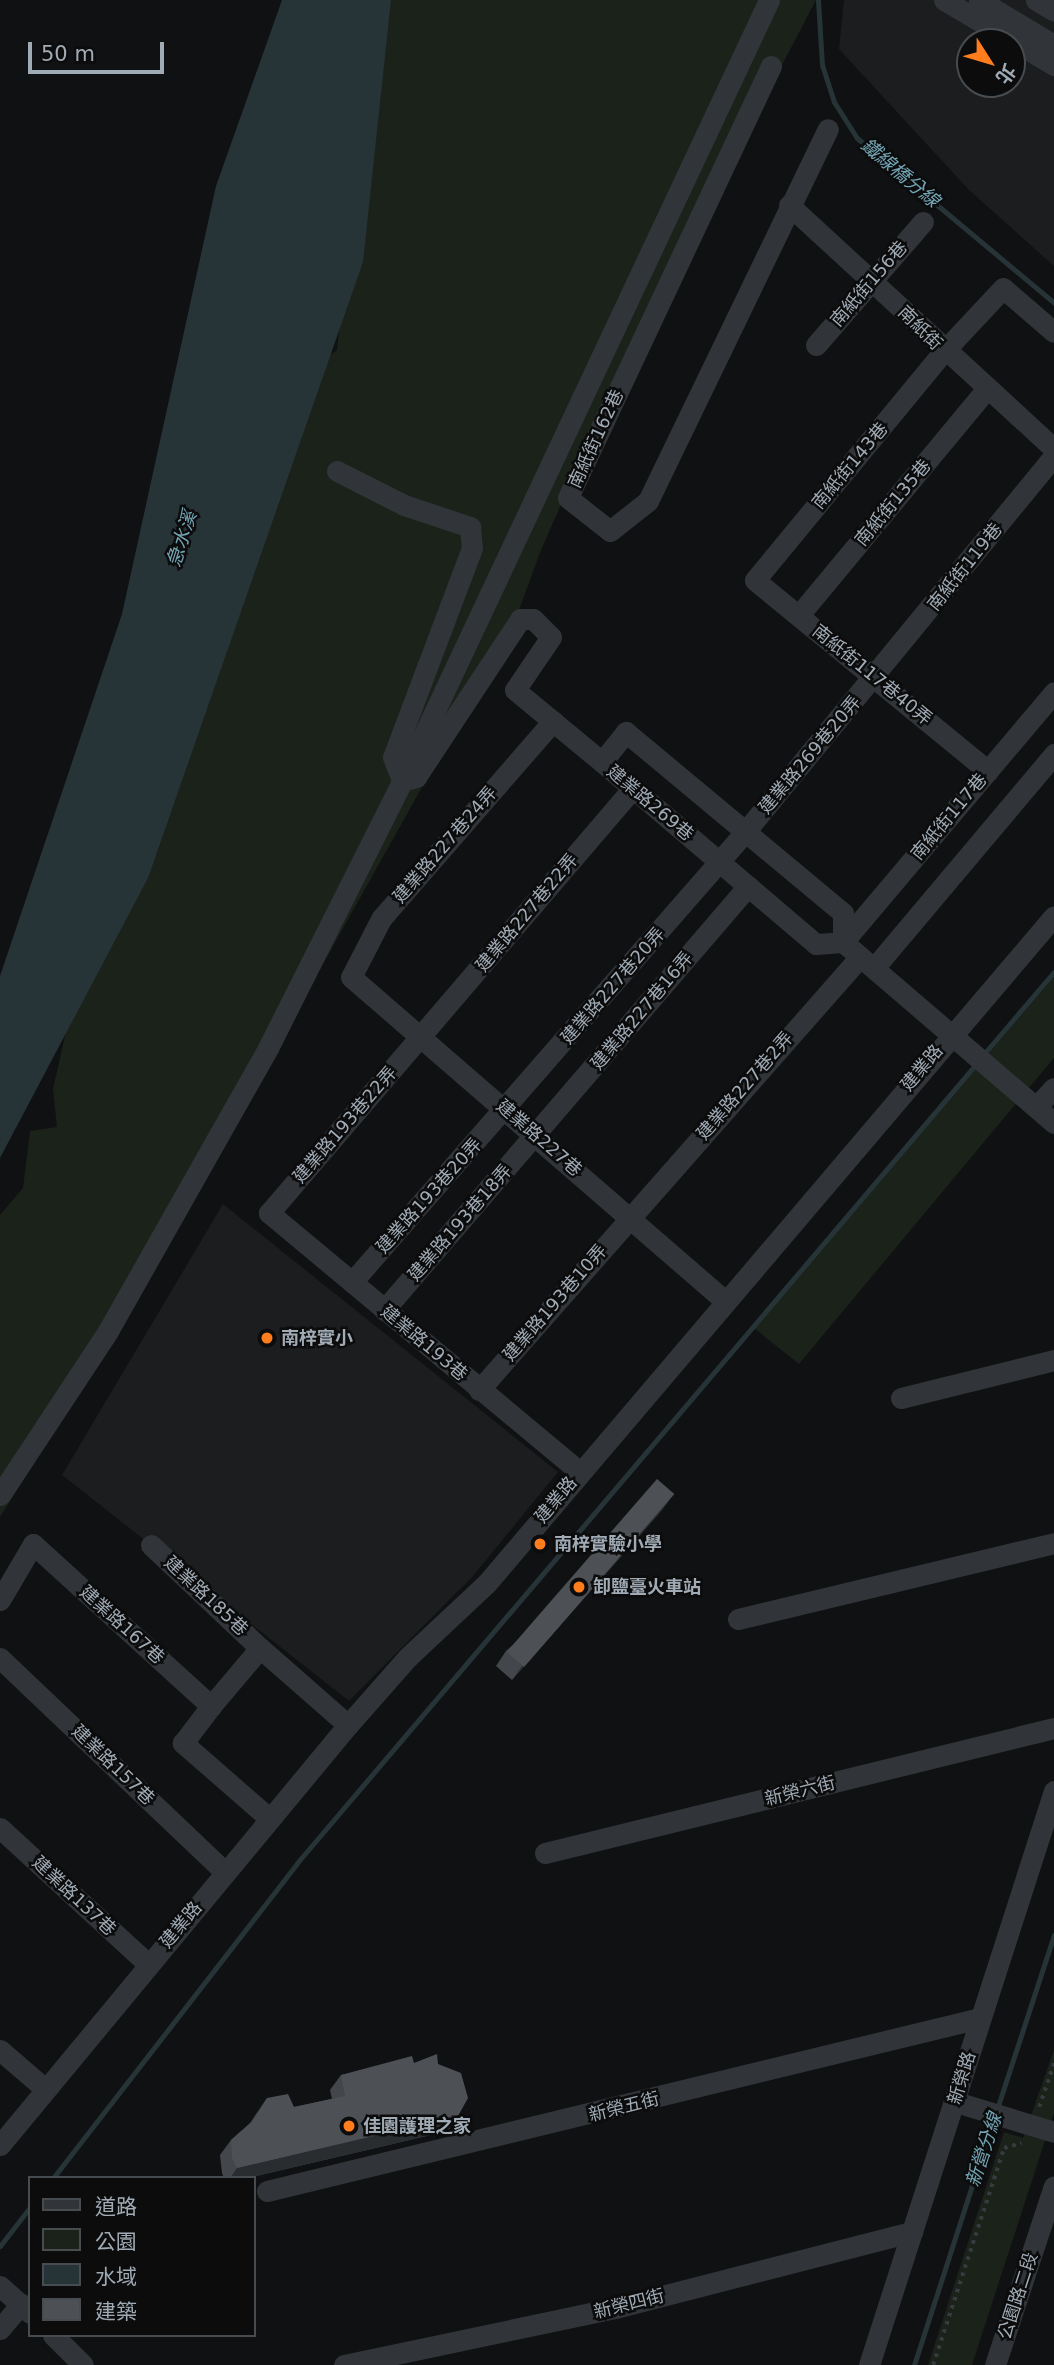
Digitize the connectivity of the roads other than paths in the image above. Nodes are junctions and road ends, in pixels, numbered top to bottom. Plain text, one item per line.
1 (769, 0) edge
2 (944, 0) edge
3 (979, 0) edge
4 (1036, 0) edge
5 (1054, 11) edge
6 (1054, 45) edge
7 (1054, 65) edge
8 (771, 66) dead end
9 (828, 129) dead end
10 (789, 205) junction
11 (923, 222) dead end
12 (872, 281) junction
13 (1054, 332) edge
14 (816, 345) dead end
15 (944, 351) junction
16 (986, 390) junction
17 (1054, 449) edge
18 (1054, 456) edge
19 (337, 471) dead end
20 (755, 580) joint
21 (799, 615) junction
22 (875, 678) junction
23 (1054, 692) edge
24 (553, 722) junction
25 (1054, 754) edge
26 (602, 762) junction
27 (988, 771) junction
28 (402, 781) junction
29 (633, 788) junction
30 (745, 832) junction
31 (719, 862) junction
32 (748, 886) junction
33 (1054, 916) edge
34 (843, 942) junction
35 (867, 962) junction
36 (351, 977) joint
37 (951, 1033) junction
38 (421, 1037) junction
39 (1054, 1088) edge
40 (1036, 1107) junction
41 (506, 1110) junction
42 (1054, 1123) edge
43 (537, 1136) junction
44 (269, 1213) joint
45 (631, 1216) junction
46 (352, 1282) junction
47 (725, 1301) junction
48 (384, 1310) junction
49 (1054, 1360) edge
50 (479, 1390) junction
51 (901, 1398) dead end
52 (580, 1472) junction
53 (0, 1495) edge
54 (1054, 1543) edge
55 (151, 1545) dead end
56 (0, 1600) edge
57 (738, 1619) dead end
58 (260, 1648) junction
59 (0, 1658) edge
60 (211, 1706) junction
61 (348, 1725) junction
62 (1054, 1728) edge
63 (1054, 1791) edge
64 (270, 1819) junction
65 (0, 1828) edge
66 (545, 1853) dead end
67 (225, 1872) junction
68 (148, 1964) junction
69 (980, 2018) junction
70 (0, 2050) edge
71 (44, 2088) junction
72 (956, 2102) junction
73 (1054, 2132) edge
74 (0, 2145) edge
75 (1054, 2186) edge
76 (267, 2191) dead end
77 (912, 2232) junction
78 (0, 2286) edge
79 (25, 2309) edge
80 (0, 2329) edge
81 (55, 2337) edge
82 (83, 2365) edge
83 (344, 2365) edge
84 (869, 2365) edge
85 (995, 2365) edge

1 - 28 street
2 - 7 street
3 - 6 street
4 - 5 street
8 - 10 street, 南紙街162巷
9 - 10 street, 南紙街162巷
10 - 12 street, 南紙街
11 - 12 street, 南紙街156巷
12 - 14 street, 南紙街156巷
12 - 15 street, 南紙街
13 - 15 street, 南紙街143巷
15 - 16 street, 南紙街
15 - 20 street, 南紙街143巷
16 - 17 street, 南紙街
16 - 21 street, 南紙街135巷
18 - 22 street, 南紙街119巷
19 - 28 street
20 - 21 street, 南紙街117巷40弄
21 - 22 street, 南紙街117巷40弄
22 - 27 street, 南紙街117巷40弄
22 - 30 street, 建業路269巷20弄
23 - 27 street, 南紙街117巷
24 - 26 street
24 - 28 street
24 - 36 street, 建業路227巷24弄
25 - 35 street
26 - 29 street, 建業路269巷
26 - 30 street, 建業路269巷
27 - 34 street, 南紙街117巷
28 - 53 street
29 - 31 street, 建業路269巷
29 - 38 street, 建業路227巷22弄
30 - 31 street, 建業路269巷20弄
30 - 34 street, 建業路269巷
31 - 32 street, 建業路269巷
31 - 41 street, 建業路227巷20弄
32 - 34 street, 建業路269巷
32 - 43 street, 建業路227巷16弄
33 - 37 street, 建業路
34 - 35 street
35 - 37 street
35 - 45 street, 建業路227巷2弄
36 - 38 street, 建業路227巷
37 - 40 street
37 - 47 street, 建業路
38 - 41 street, 建業路227巷
38 - 44 street, 建業路193巷22弄
39 - 40 street
40 - 42 street
41 - 43 street, 建業路227巷
41 - 46 street, 建業路193巷20弄
43 - 45 street, 建業路227巷
43 - 48 street, 建業路193巷18弄
44 - 46 street, 建業路193巷
45 - 47 street, 建業路227巷
45 - 50 street, 建業路193巷10弄
46 - 48 street, 建業路193巷
47 - 52 street, 建業路
48 - 50 street, 建業路193巷
49 - 51 street
50 - 52 street, 建業路193巷
52 - 61 street, 建業路
54 - 57 street
55 - 58 street, 建業路185巷
56 - 60 street, 建業路167巷
58 - 60 street
58 - 61 street
59 - 67 street, 建業路157巷
60 - 64 street
61 - 64 street, 建業路
62 - 66 street, 新榮六街
63 - 69 street, 新榮路
64 - 67 street, 建業路
65 - 68 street, 建業路137巷
67 - 68 street, 建業路
68 - 71 street, 建業路
69 - 72 street, 新榮路
69 - 76 street, 新榮五街
70 - 71 street
71 - 74 street, 建業路
72 - 73 street
72 - 77 street, 新榮路
75 - 85 street, 公園路二段
77 - 83 street, 新榮四街
77 - 84 street, 新榮路
78 - 79 street
79 - 80 street
81 - 82 street

